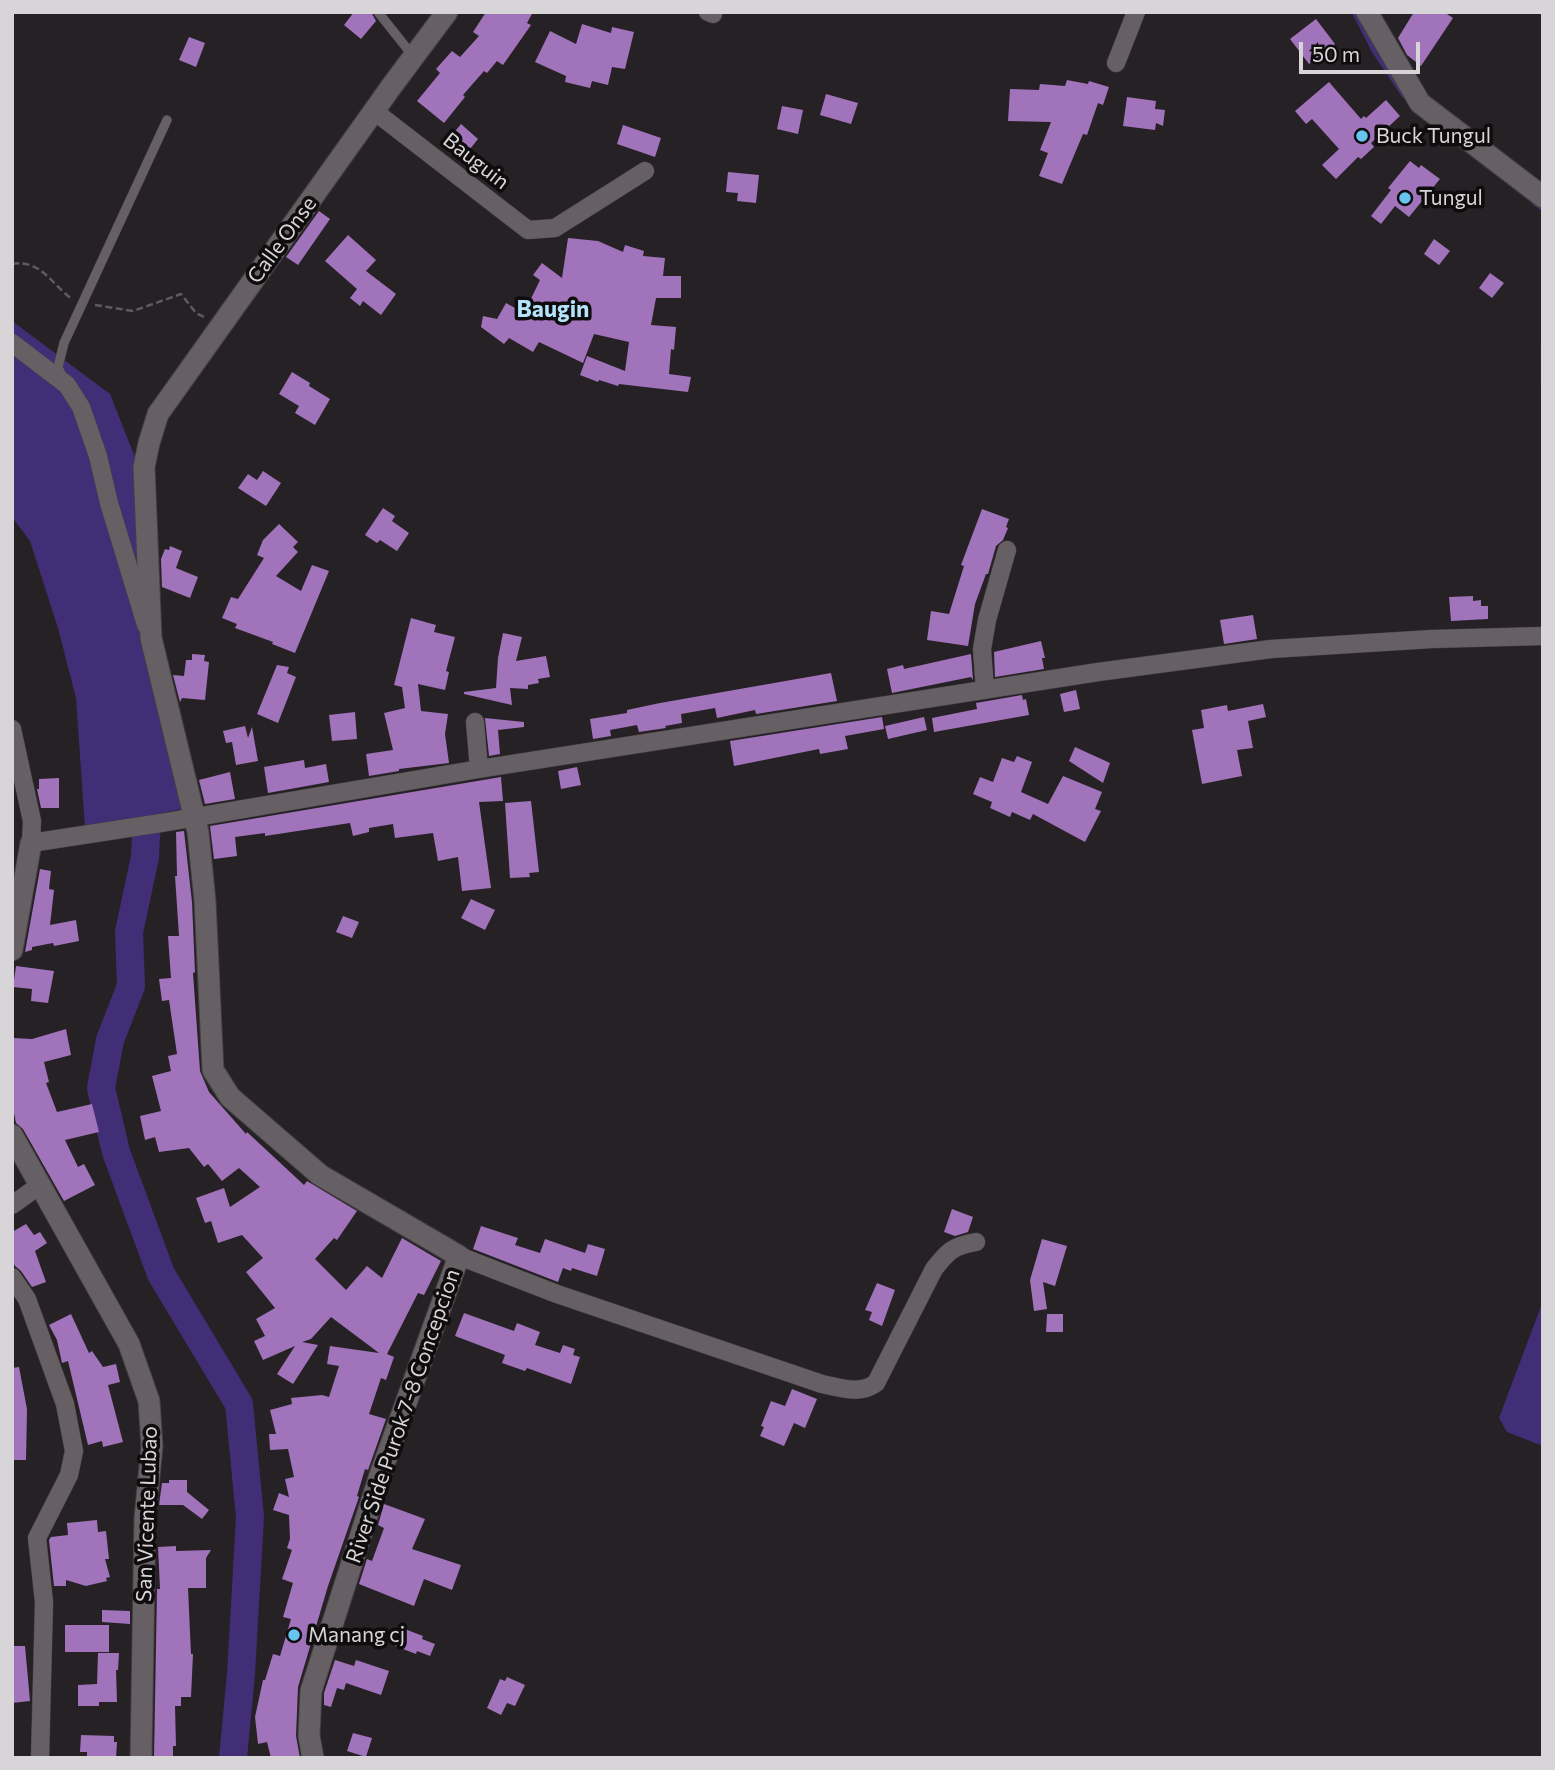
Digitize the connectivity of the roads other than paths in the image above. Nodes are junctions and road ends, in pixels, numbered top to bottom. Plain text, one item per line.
1 (377, 12) edge
2 (447, 12) edge
3 (1136, 12) edge
4 (1367, 12) edge
5 (414, 57) junction
6 (1116, 63) dead end
7 (374, 111) junction
8 (167, 120) dead end
9 (645, 172) dead end
10 (1543, 197) edge
11 (12, 343) edge
12 (67, 386) junction
13 (1007, 550) dead end
14 (1543, 636) edge
15 (151, 638) junction
16 (985, 690) junction
17 (475, 722) dead end
18 (12, 729) edge
19 (479, 769) junction
20 (17, 779) edge
21 (194, 817) junction
22 (31, 843) junction
23 (16, 908) edge
24 (12, 950) edge
25 (12, 1135) edge
26 (40, 1185) junction
27 (12, 1205) edge
28 (976, 1242) dead end
29 (459, 1256) junction
30 (12, 1278) edge
31 (40, 1758) edge
32 (141, 1758) edge
33 (313, 1758) edge

1 - 5 lane
2 - 5 street, Calle Onse
3 - 6 street
4 - 10 street
5 - 7 street, Calle Onse
7 - 9 street, Bauguin
7 - 15 street, Calle Onse
8 - 12 lane
11 - 12 street
12 - 15 street
13 - 16 street
14 - 16 street
15 - 21 street, River Side Purok 7-8 Concepcion
16 - 19 street
17 - 19 street
18 - 20 street
19 - 21 street
20 - 22 street
21 - 22 street
21 - 29 street, River Side Purok 7-8 Concepcion
22 - 23 street
23 - 24 street
25 - 26 street, San Vicente Lubao
26 - 27 street
26 - 32 street, San Vicente Lubao
28 - 29 street
29 - 33 street, River Side Purok 7-8 Concepcion
30 - 31 street

